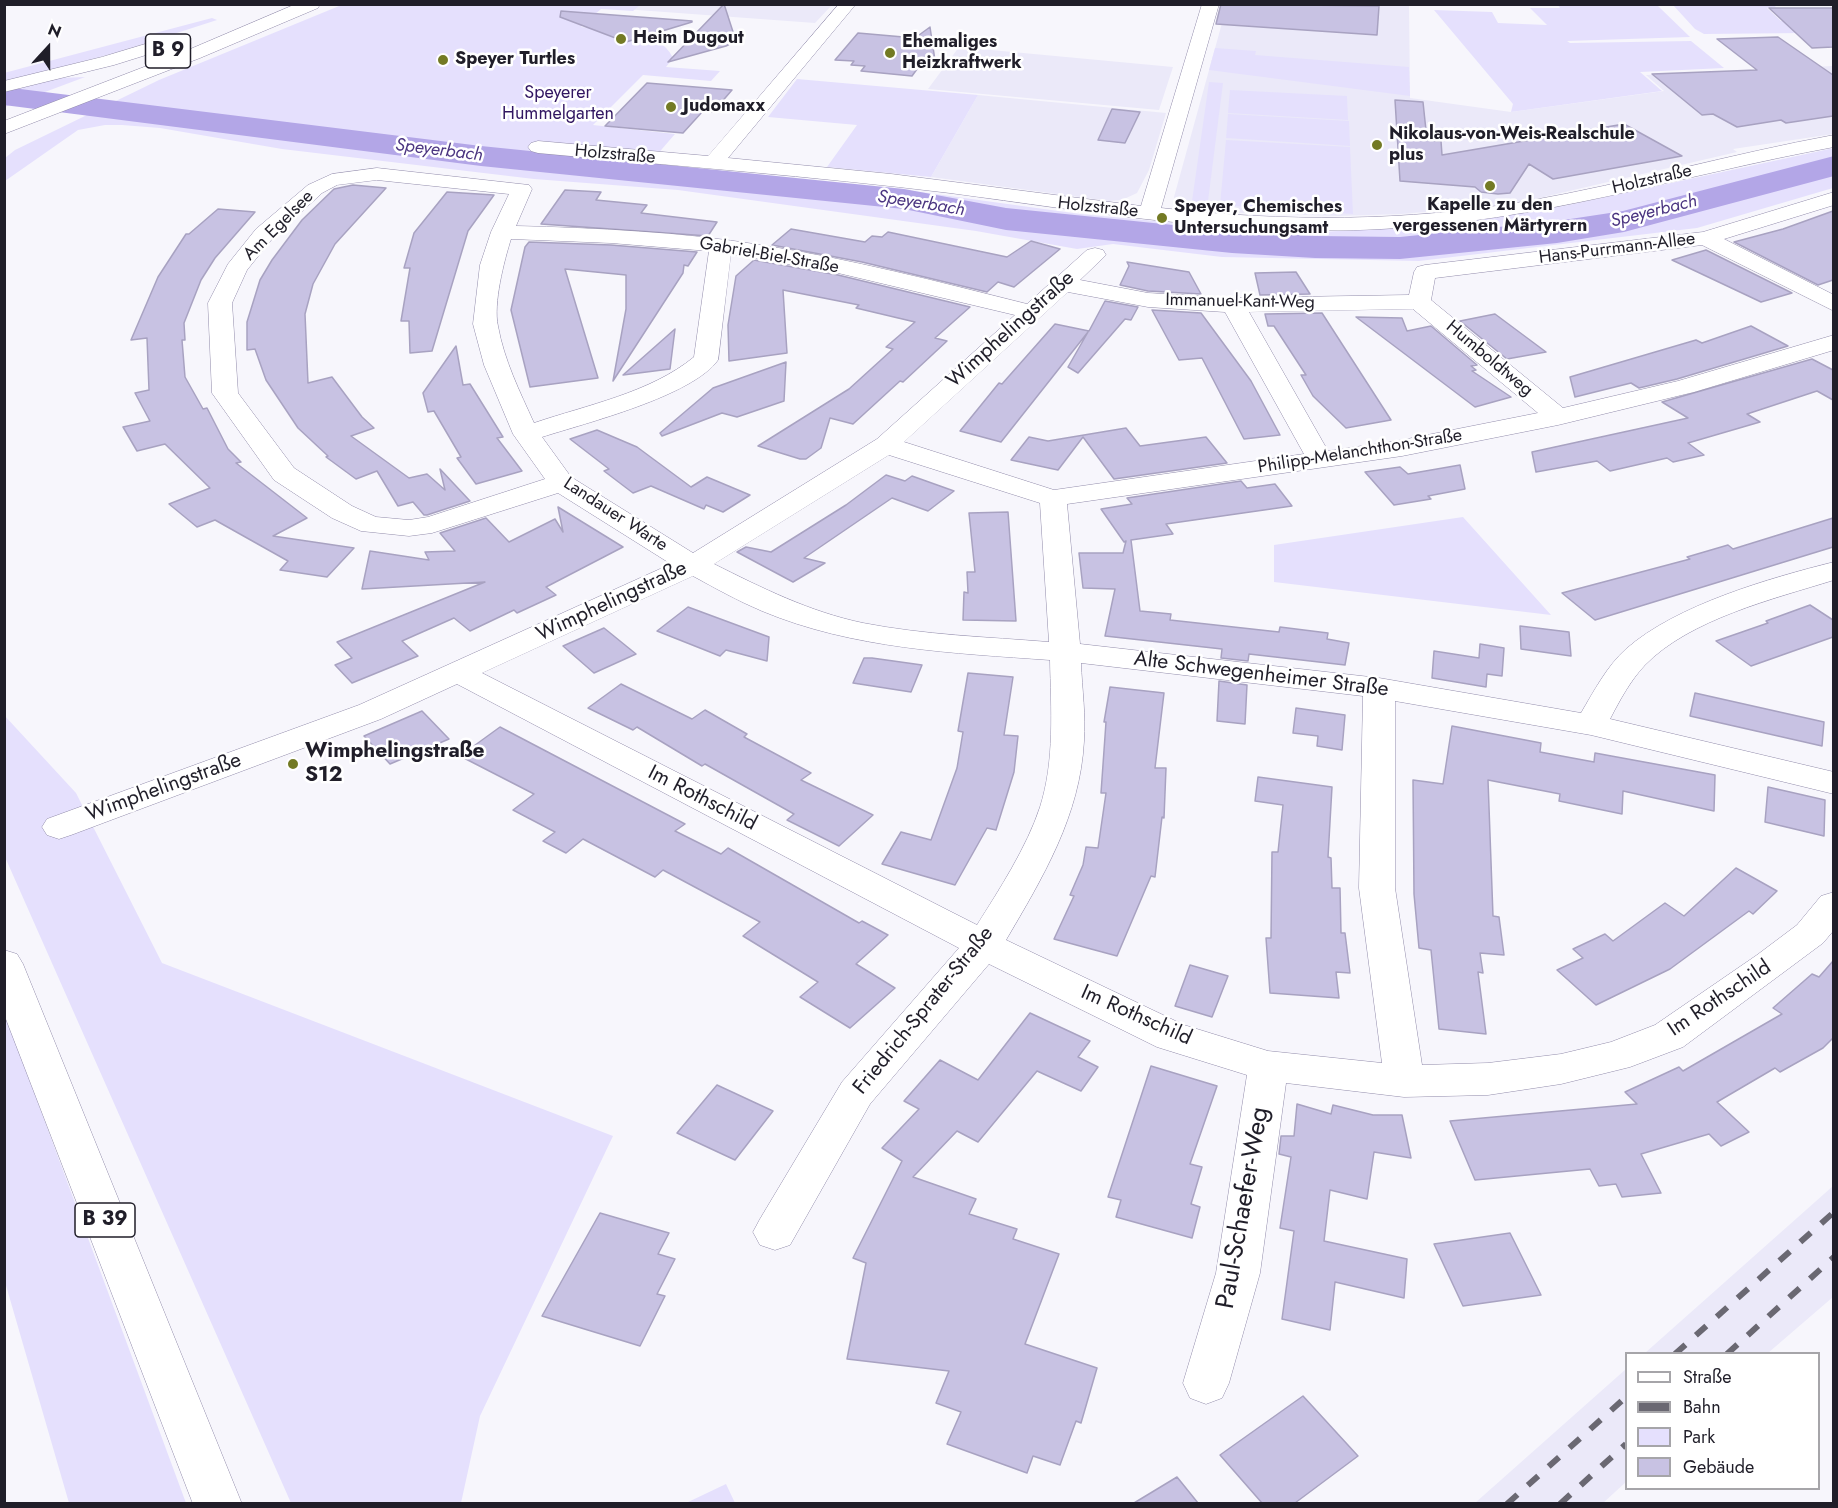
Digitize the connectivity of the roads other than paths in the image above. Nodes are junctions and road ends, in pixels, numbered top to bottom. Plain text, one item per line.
1 (283, 4) edge
2 (312, 4) edge
3 (848, 4) edge
4 (1211, 4) edge
5 (252, 18) junction
6 (4, 87) edge
7 (7, 119) edge
8 (42, 119) junction
9 (1833, 141) edge
10 (4, 145) edge
11 (538, 147) dead end
12 (712, 164) junction
13 (522, 189) joint
14 (1833, 198) edge
15 (1149, 214) junction
16 (502, 232) junction
17 (1705, 238) junction
18 (721, 246) junction
19 (1095, 255) dead end
20 (1063, 284) junction
21 (1419, 302) junction
22 (1833, 304) edge
23 (1233, 305) junction
24 (1031, 312) junction
25 (1833, 342) edge
26 (1558, 417) junction
27 (526, 434) junction
28 (886, 445) junction
29 (1320, 459) junction
30 (561, 483) junction
31 (1053, 498) junction
32 (693, 565) junction
33 (1833, 571) edge
34 (1065, 652) junction
35 (457, 672) junction
36 (1379, 688) junction
37 (1591, 725) junction
38 (1833, 783) edge
39 (59, 827) dead end
40 (1833, 905) edge
41 (984, 945) junction
42 (4, 964) edge
43 (1268, 1066) junction
44 (1404, 1081) junction
45 (775, 1232) dead end
46 (1206, 1383) dead end
47 (218, 1503) edge

1 - 5 main road, B 9
2 - 8 main road, B 9
3 - 12 main road
4 - 15 main road
5 - 6 main road
5 - 7 main road, B 9
7 - 8 main road, B 9
8 - 10 main road
9 - 15 main road, Holzstraße
11 - 12 main road, Holzstraße
12 - 15 main road, Holzstraße
13 - 16 main road, Landauer Warte
13 - 30 main road, Am Egelsee
14 - 17 main road, Hans-Purrmann-Allee
16 - 18 main road, Gabriel-Biel-Straße
16 - 27 main road, Landauer Warte
17 - 21 main road, Hans-Purrmann-Allee
17 - 22 main road
18 - 24 main road, Gabriel-Biel-Straße
18 - 27 main road
19 - 20 main road, Wimphelingstraße
20 - 23 main road, Immanuel-Kant-Weg
20 - 24 main road, Wimphelingstraße
21 - 23 main road, Immanuel-Kant-Weg
21 - 26 main road, Humboldtweg
23 - 29 main road
24 - 28 main road, Wimphelingstraße
25 - 26 main road, Philipp-Melanchthon-Straße
26 - 29 main road, Philipp-Melanchthon-Straße
27 - 30 main road, Landauer Warte
28 - 31 main road, Philipp-Melanchthon-Straße
28 - 32 main road, Wimphelingstraße
29 - 31 main road, Philipp-Melanchthon-Straße
30 - 32 main road, Landauer Warte
31 - 34 main road, Friedrich-Sprater-Straße
32 - 34 main road, Alte Schwegenheimer Straße
32 - 35 main road, Wimphelingstraße
33 - 37 main road
34 - 36 main road, Alte Schwegenheimer Straße
34 - 41 main road, Friedrich-Sprater-Straße
35 - 39 main road, Wimphelingstraße
35 - 41 main road, Im Rothschild
36 - 37 main road, Alte Schwegenheimer Straße
36 - 44 main road
37 - 38 main road, Alte Schwegenheimer Straße
40 - 44 main road, Im Rothschild
41 - 43 main road, Im Rothschild
41 - 45 main road, Friedrich-Sprater-Straße
42 - 47 main road, B 39
43 - 44 main road, Im Rothschild
43 - 46 main road, Paul-Schaefer-Weg

